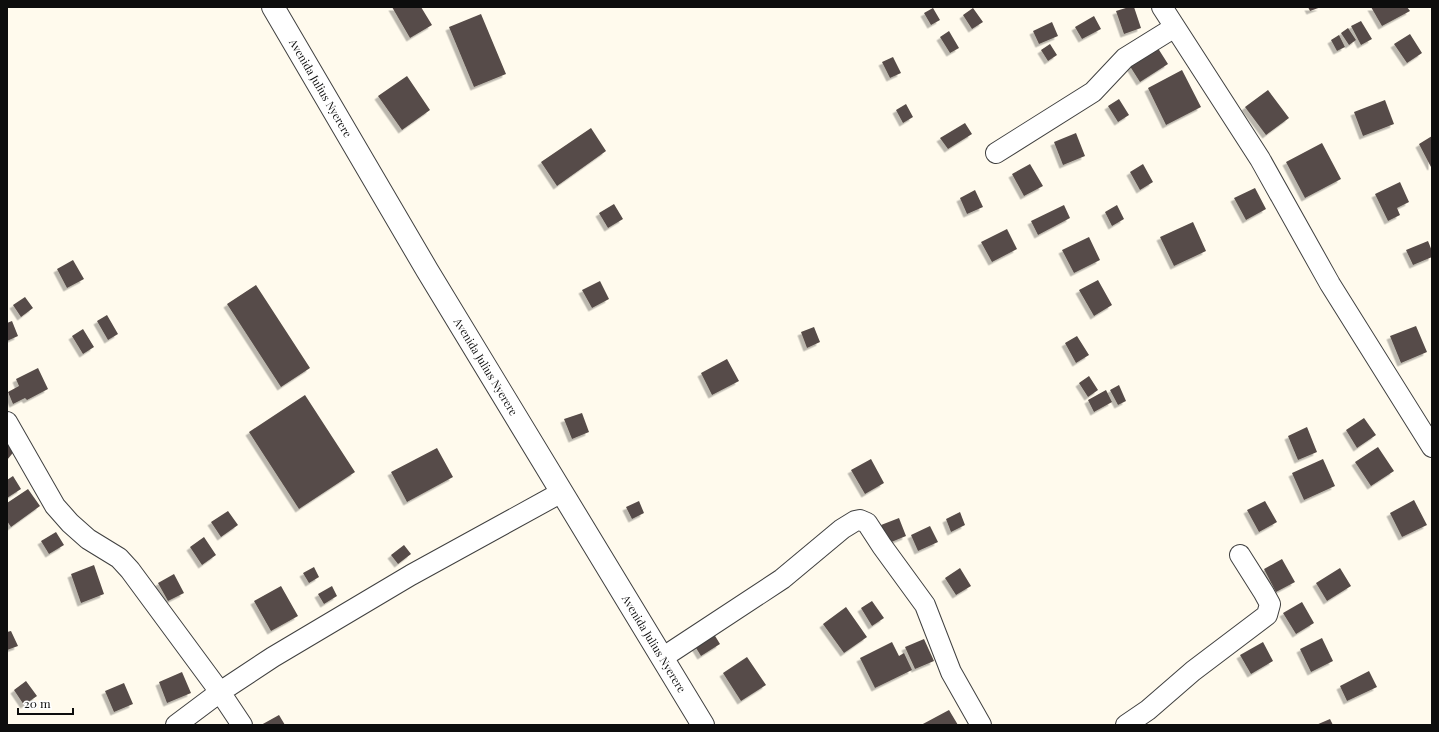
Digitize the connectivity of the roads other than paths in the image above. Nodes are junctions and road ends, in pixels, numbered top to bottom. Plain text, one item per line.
1 (272, 7) edge
2 (1162, 7) edge
3 (1175, 27) junction
4 (996, 153) dead end
5 (7, 422) edge
6 (1432, 447) edge
7 (562, 492) junction
8 (1240, 555) dead end
9 (662, 658) junction
10 (220, 692) junction
11 (176, 725) edge
12 (242, 725) edge
13 (703, 725) edge
14 (981, 725) edge
15 (1126, 725) edge

1 - 7 street, Avenida Julius Nyerere
2 - 3 street
3 - 4 street
3 - 6 street
5 - 10 street
7 - 9 street, Avenida Julius Nyerere
7 - 10 street
8 - 15 street
9 - 13 street, Avenida Julius Nyerere
9 - 14 street
10 - 11 street
10 - 12 street

